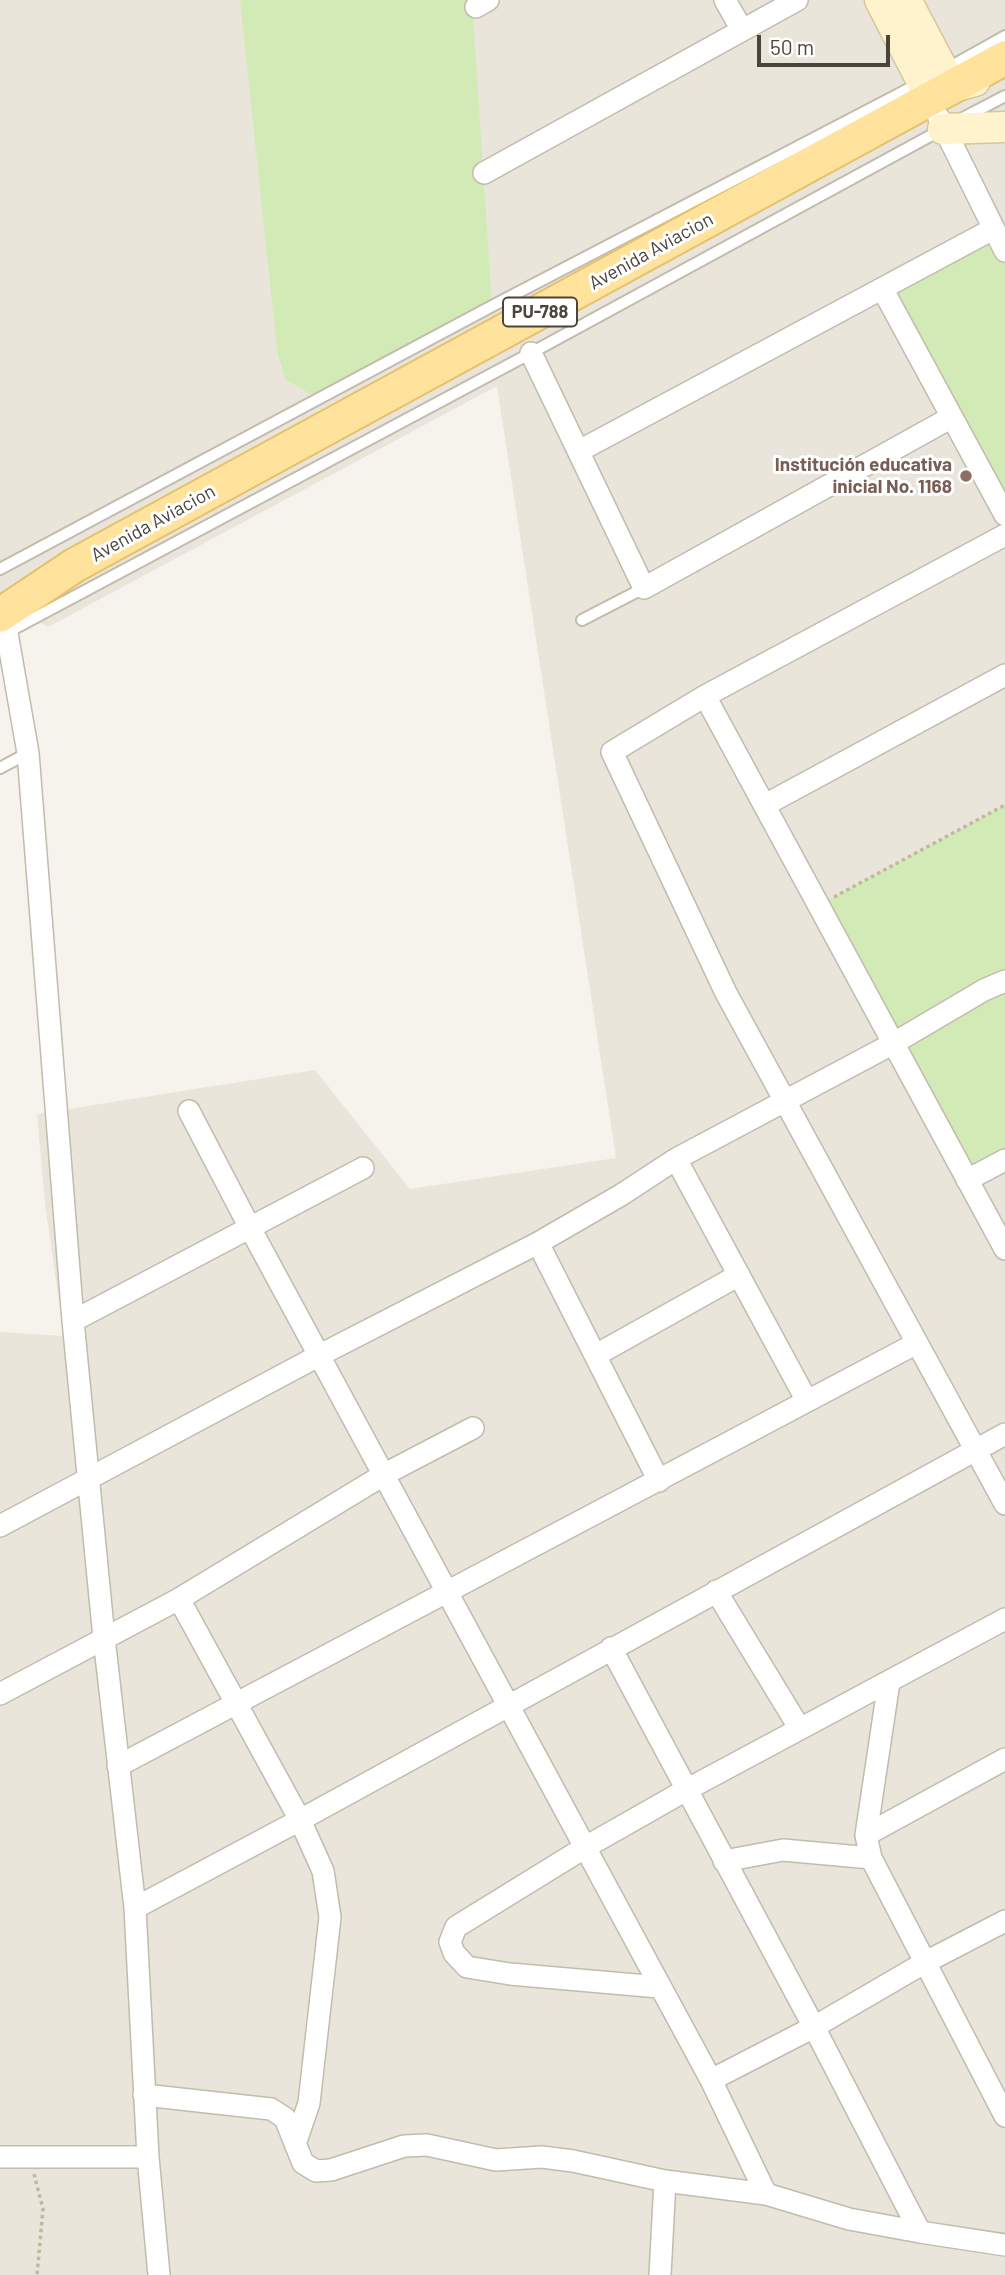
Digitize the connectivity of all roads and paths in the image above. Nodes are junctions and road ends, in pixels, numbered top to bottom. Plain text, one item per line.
1 (725, 0) edge
2 (797, 0) edge
3 (880, 0) edge
4 (906, 0) edge
5 (742, 30) junction
6 (1005, 36) edge
7 (1005, 58) edge
8 (1005, 74) edge
9 (938, 93) junction
10 (1005, 96) edge
11 (1005, 127) edge
12 (484, 173) dead end
13 (993, 229) junction
14 (1005, 251) edge
15 (883, 290) junction
16 (531, 353) junction
17 (952, 417) junction
18 (579, 452) junction
19 (1005, 515) edge
20 (1005, 535) edge
21 (0, 569) edge
22 (644, 588) junction
23 (1, 617) edge
24 (582, 620) dead end
25 (1005, 675) edge
26 (705, 696) junction
27 (28, 753) junction
28 (0, 768) edge
29 (765, 805) junction
30 (1005, 805) edge
31 (819, 905) junction
32 (1005, 981) edge
33 (894, 1043) junction
34 (784, 1101) junction
35 (189, 1111) dead end
36 (676, 1159) junction
37 (1005, 1160) edge
38 (363, 1168) dead end
39 (967, 1180) junction
40 (249, 1226) junction
41 (538, 1243) junction
42 (1005, 1250) edge
43 (739, 1275) junction
44 (73, 1321) junction
45 (917, 1343) junction
46 (320, 1355) junction
47 (596, 1355) junction
48 (807, 1401) junction
49 (473, 1428) dead end
50 (1005, 1434) edge
51 (976, 1450) junction
52 (385, 1475) junction
53 (90, 1477) junction
54 (659, 1481) junction
55 (1005, 1504) edge
56 (0, 1526) edge
57 (716, 1591) junction
58 (447, 1593) junction
59 (179, 1599) junction
60 (1005, 1619) edge
61 (104, 1638) junction
62 (611, 1648) junction
63 (889, 1682) junction
64 (0, 1694) edge
65 (236, 1704) junction
66 (508, 1705) junction
67 (800, 1729) junction
68 (1005, 1759) edge
69 (118, 1766) junction
70 (686, 1790) junction
71 (300, 1820) junction
72 (866, 1835) junction
73 (584, 1848) junction
74 (871, 1858) junction
75 (724, 1861) junction
76 (135, 1908) junction
77 (1005, 1921) edge
78 (924, 1963) junction
79 (659, 1987) junction
80 (814, 2027) junction
81 (711, 2080) junction
82 (996, 2080) edge
83 (144, 2095) junction
84 (1005, 2116) edge
85 (295, 2144) junction
86 (0, 2157) edge
87 (148, 2157) junction
88 (30, 2159) junction
89 (665, 2181) junction
90 (766, 2194) junction
91 (920, 2232) junction
92 (1005, 2245) edge
93 (37, 2275) edge
94 (159, 2275) edge
95 (660, 2275) edge

1 - 5 street
2 - 5 street
3 - 9 street
4 - 9 street
5 - 12 street
6 - 9 lane
7 - 9 main road, Avenida Aviacion / PU-788
8 - 9 street
9 - 10 lane
9 - 11 street
9 - 13 street
9 - 16 lane
9 - 21 lane
9 - 23 main road, Avenida Aviacion / PU-788
13 - 14 street
13 - 15 street
15 - 17 street
15 - 18 street
16 - 18 street
16 - 23 lane
17 - 19 street
17 - 22 street
18 - 22 street
20 - 26 street
22 - 24 lane
23 - 27 street
25 - 29 street
26 - 29 street
26 - 34 street
27 - 28 lane
27 - 44 street
29 - 31 street
30 - 31 path
31 - 33 street
32 - 33 street
33 - 34 street
33 - 39 street
34 - 36 street
34 - 45 street
35 - 40 street
36 - 41 street
36 - 43 street
37 - 39 street
38 - 40 street
39 - 42 street
40 - 44 street
40 - 46 street
41 - 46 street
41 - 47 street
43 - 47 street
43 - 48 street
44 - 53 street
45 - 48 street
45 - 51 street
46 - 52 street
46 - 53 street
47 - 54 street
48 - 54 street
49 - 52 street
50 - 51 street
51 - 55 street
51 - 57 street
52 - 58 street
52 - 59 street
53 - 56 street
53 - 61 street
54 - 58 street
57 - 62 street
57 - 67 street
58 - 65 street
58 - 66 street
59 - 61 street
59 - 65 street
60 - 63 street
61 - 64 street
61 - 69 street
62 - 66 street
62 - 70 street
63 - 67 street
63 - 72 street
65 - 69 street
65 - 71 street
66 - 71 street
66 - 73 street
67 - 70 street
68 - 72 street
69 - 76 street
70 - 73 street
70 - 75 street
71 - 76 street
71 - 85 street
72 - 74 street
73 - 79 street
73 - 79 street
74 - 75 street
74 - 78 street
75 - 80 street
76 - 83 street
77 - 78 street
78 - 80 street
78 - 82 street
79 - 81 street
80 - 81 street
80 - 91 street
81 - 90 street
82 - 84 street
83 - 85 street
83 - 87 street
85 - 89 street
86 - 88 street
87 - 88 street
87 - 94 street
88 - 93 path
89 - 90 street
89 - 95 street
90 - 91 street
91 - 92 street

